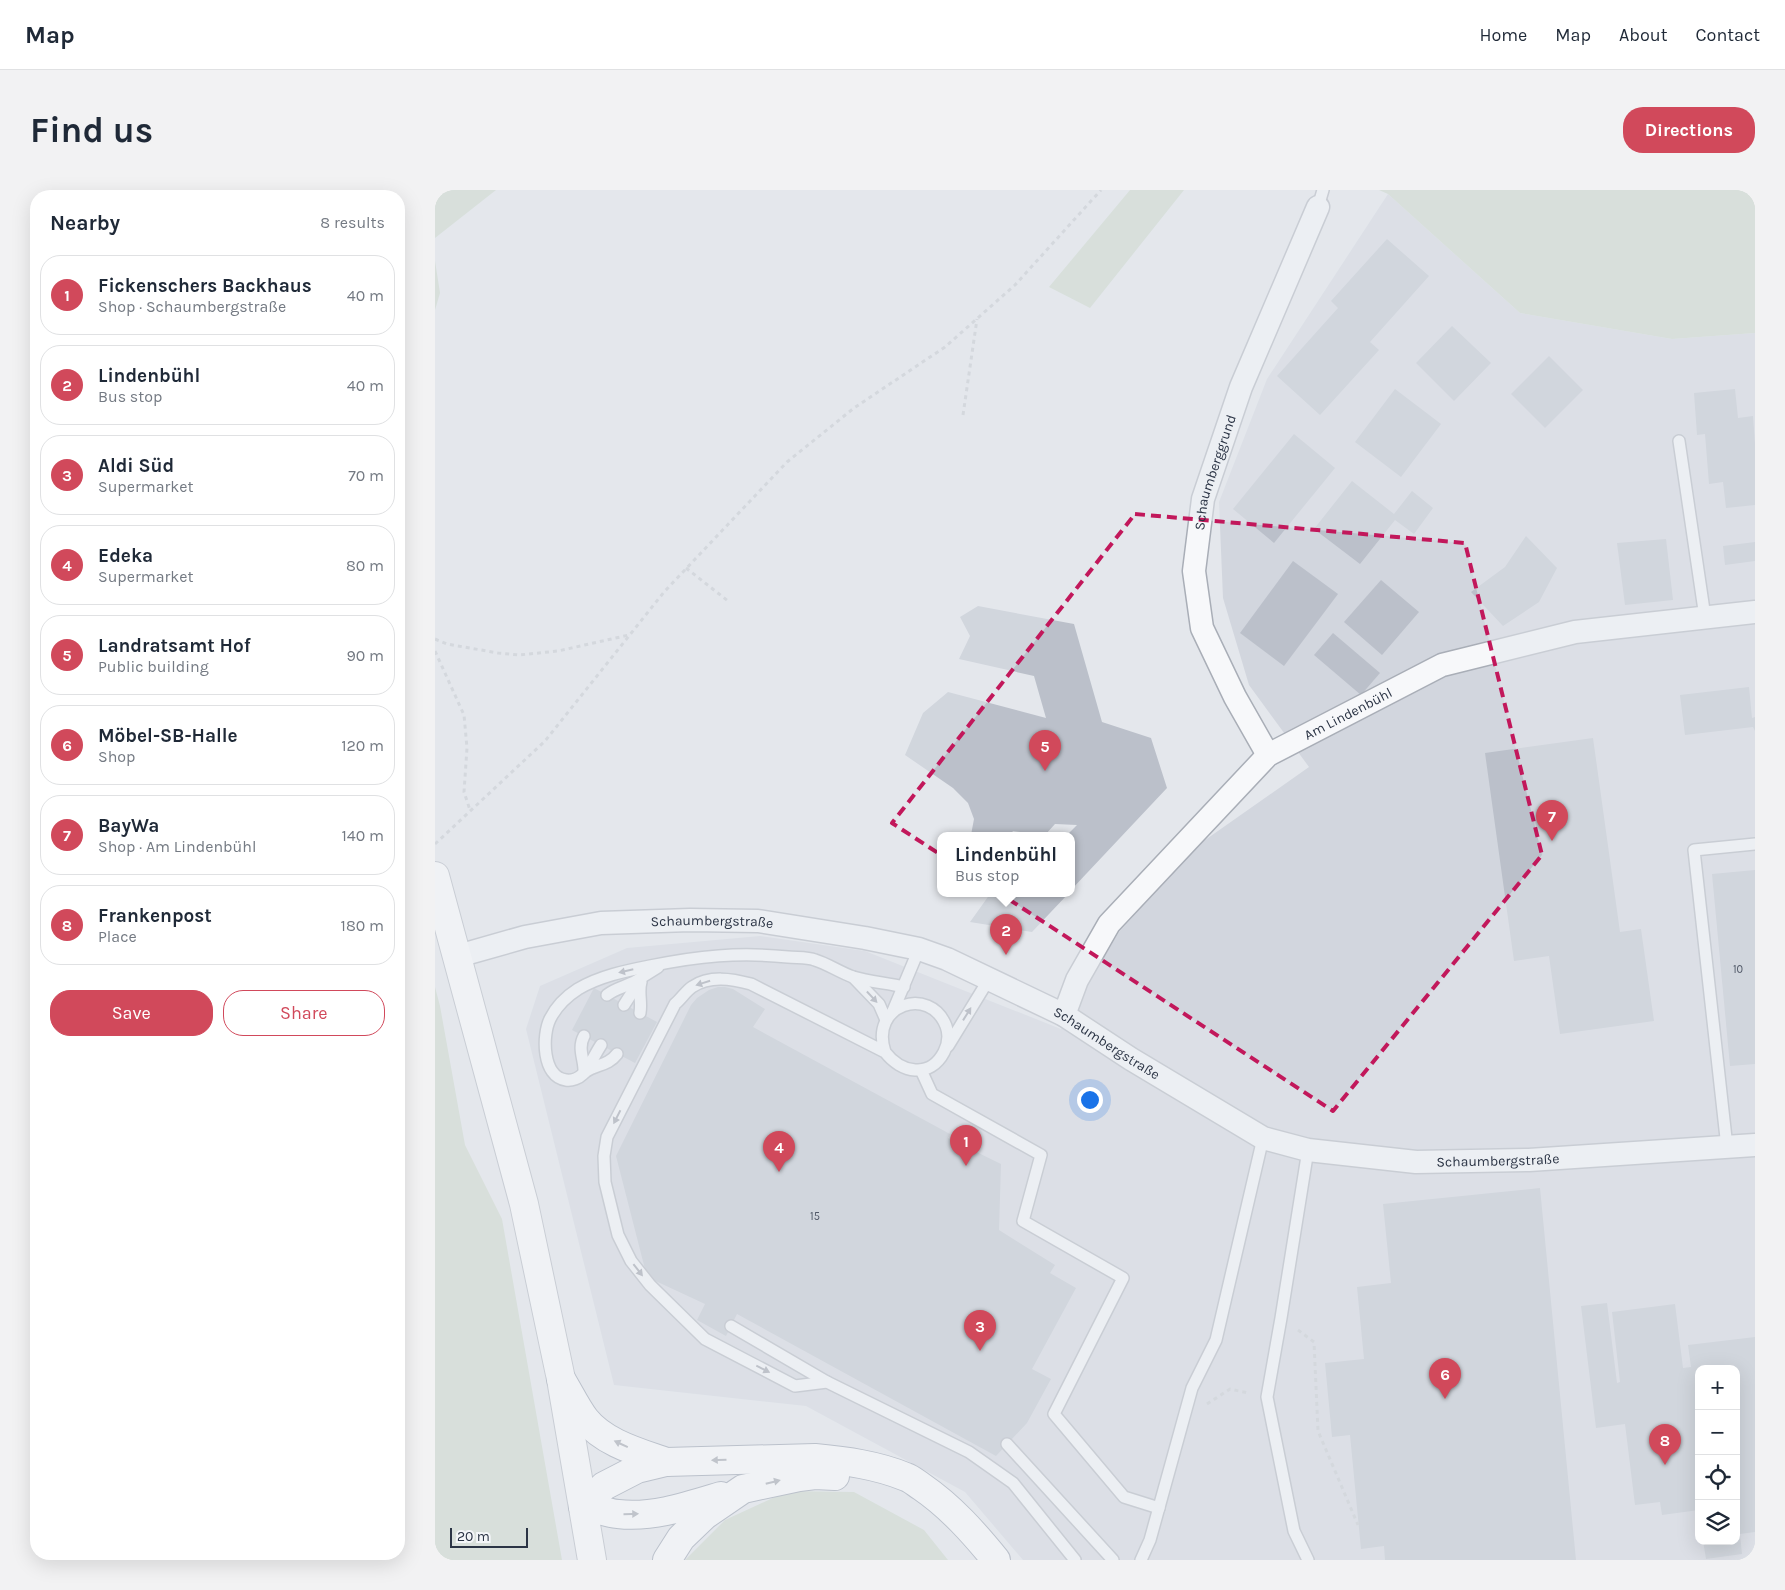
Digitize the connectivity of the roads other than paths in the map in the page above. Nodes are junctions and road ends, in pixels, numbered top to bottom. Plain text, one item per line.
1 (1320, 199) edge
2 (1679, 441) dead end
3 (1755, 612) edge
4 (1705, 617) junction
5 (1269, 755) junction
6 (1755, 844) edge
7 (435, 876) edge
8 (919, 949) junction
9 (458, 956) junction
10 (673, 961) junction
11 (853, 977) junction
12 (642, 978) junction
13 (989, 979) junction
14 (905, 987) junction
15 (607, 995) dead end
16 (624, 1005) dead end
17 (640, 1013) dead end
18 (1063, 1014) junction
19 (889, 1016) junction
20 (584, 1036) dead end
21 (601, 1045) dead end
22 (945, 1049) junction
23 (885, 1052) junction
24 (617, 1054) dead end
25 (921, 1070) junction
26 (584, 1073) junction
27 (1263, 1138) junction
28 (1755, 1145) edge
29 (1727, 1147) junction
30 (1308, 1150) junction
31 (731, 1326) dead end
32 (561, 1380) junction
33 (827, 1382) junction
34 (1007, 1444) dead end
35 (666, 1462) junction
36 (743, 1489) junction
37 (583, 1506) junction
38 (1159, 1508) junction
39 (592, 1560) edge
40 (667, 1560) edge
41 (972, 1560) edge
42 (996, 1560) edge
43 (1075, 1560) edge
44 (1113, 1560) edge
45 (1141, 1560) edge
46 (1308, 1560) edge

1 - 5 street, Schaumberggrund
2 - 4 lane
3 - 4 street, Am Lindenbühl
4 - 5 street, Am Lindenbühl
5 - 18 street, Am Lindenbühl
6 - 29 lane
7 - 9 main road
8 - 9 street, Schaumbergstraße
8 - 13 street, Schaumbergstraße
8 - 14 lane
9 - 32 main road
10 - 11 lane
10 - 12 lane
10 -> 26 lane
11 - 14 lane
11 -> 19 lane
12 - 15 lane
12 - 16 lane
12 - 17 lane
13 - 18 street, Schaumbergstraße
22 -> 13 lane
14 - 19 lane
18 - 27 street, Schaumbergstraße
19 - 22 lane
19 - 23 lane
20 - 26 lane
21 - 26 lane
22 - 25 lane
23 - 25 lane
23 -> 33 lane
24 - 26 lane
25 - 38 lane
27 - 30 street, Schaumbergstraße
27 - 38 lane
28 - 29 street, Schaumbergstraße
29 - 30 street, Schaumbergstraße
30 - 46 lane
31 - 33 lane
35 -> 32 main road
32 - 37 main road
33 - 43 lane
34 - 44 lane
35 - 37 main road
42 -> 35 main road
37 -> 36 main road
36 - 40 main road
36 -> 41 main road
37 - 39 main road
38 - 45 lane

